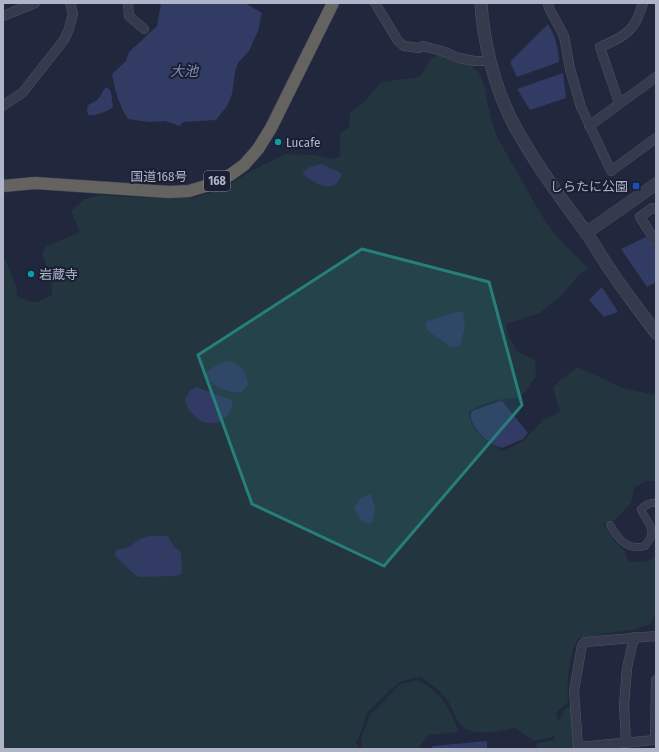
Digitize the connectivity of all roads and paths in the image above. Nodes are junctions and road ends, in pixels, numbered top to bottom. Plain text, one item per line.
1 (35, 3) edge
2 (69, 3) edge
3 (128, 3) edge
4 (332, 3) edge
5 (375, 3) edge
6 (481, 3) edge
7 (548, 3) edge
8 (643, 3) edge
9 (3, 16) edge
10 (144, 29) dead end
11 (491, 61) junction
12 (656, 77) edge
13 (619, 103) junction
14 (4, 104) edge
15 (589, 126) junction
16 (656, 138) edge
17 (656, 184) edge
18 (3, 186) edge
19 (630, 202) junction
20 (656, 208) edge
21 (640, 217) junction
22 (586, 233) junction
23 (656, 242) edge
24 (656, 333) edge
25 (656, 503) edge
26 (610, 525) dead end
27 (656, 636) edge
28 (634, 638) junction
29 (656, 680) edge
30 (656, 684) edge
31 (626, 743) junction

1 - 9 street
2 - 14 street
3 - 10 street
4 - 18 highway, 国道168号 / 168
5 - 11 street
6 - 11 street
7 - 15 street
8 - 13 street
11 - 22 street
12 - 13 street
13 - 15 street
15 - 16 street
17 - 19 street
19 - 21 street
19 - 22 street
20 - 21 street
21 - 23 street
22 - 24 street
25 - 26 street
27 - 28 street
28 - 31 street
28 - 31 street
29 - 30 street
30 - 31 street

